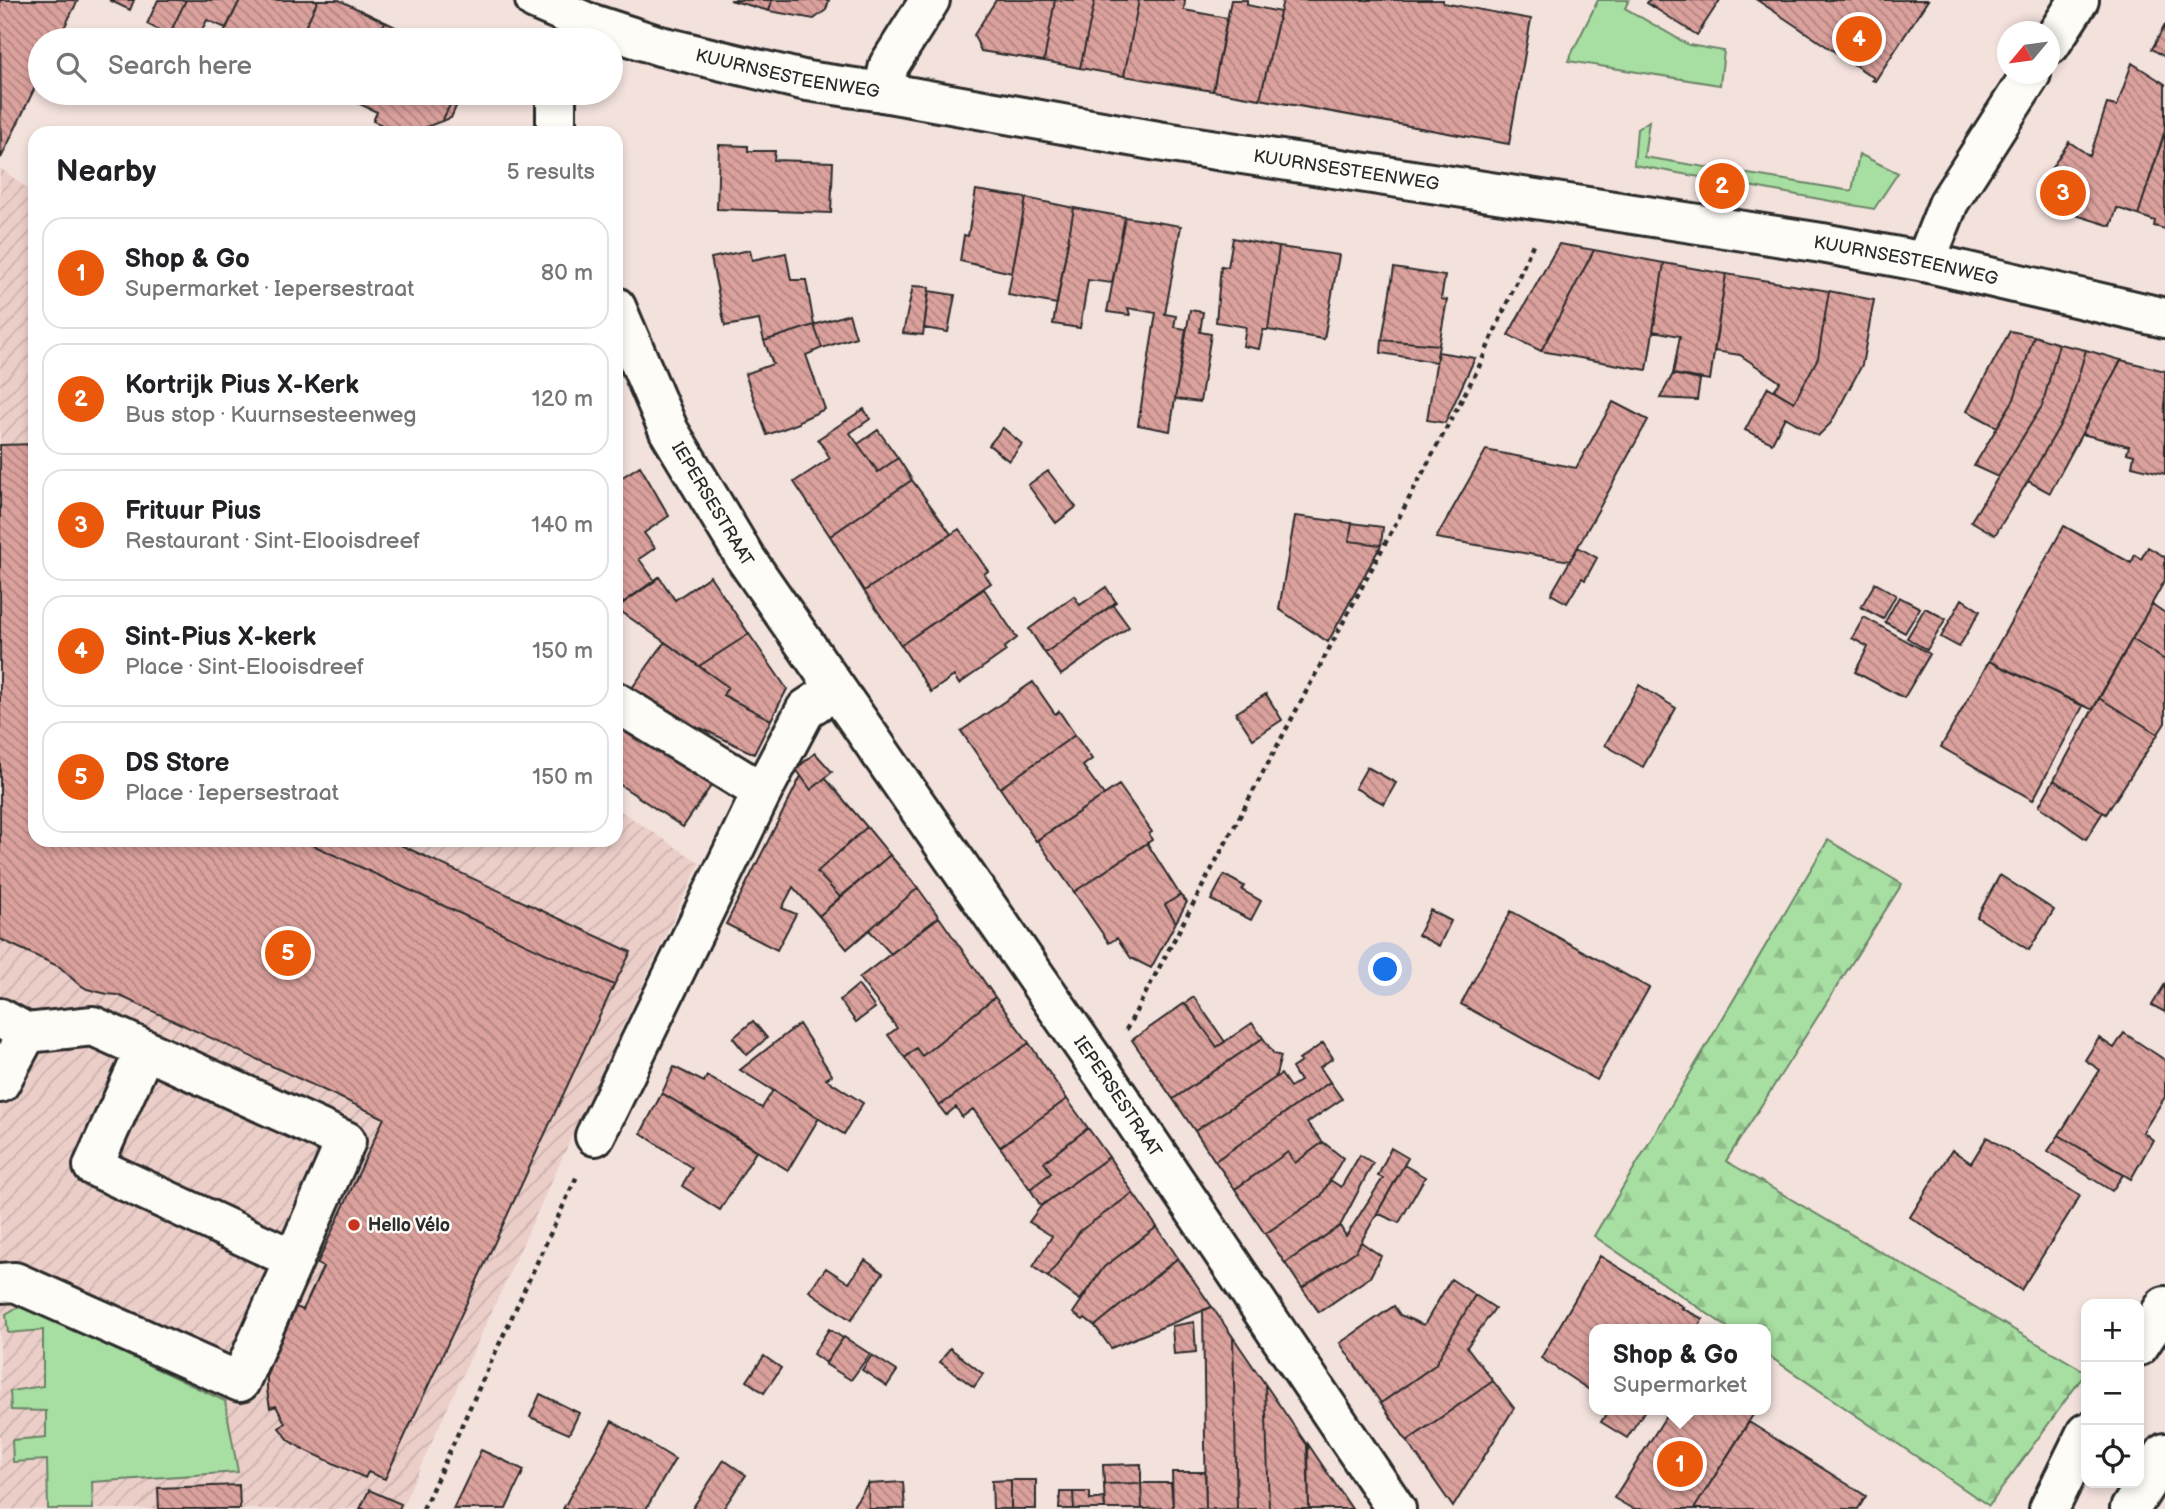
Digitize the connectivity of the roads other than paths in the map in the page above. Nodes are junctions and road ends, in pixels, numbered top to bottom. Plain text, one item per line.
1 (535, 0) edge
2 (930, 0) edge
3 (2079, 0) edge
4 (577, 28) edge
5 (2060, 29) edge
6 (623, 39) edge
7 (2025, 84) edge
8 (883, 92) junction
9 (556, 105) edge
10 (556, 126) edge
11 (1926, 262) junction
12 (2165, 318) edge
13 (623, 324) edge
14 (835, 690) junction
15 (623, 706) edge
16 (762, 792) junction
17 (13, 1026) edge
18 (145, 1050) junction
19 (0, 1083) edge
20 (595, 1136) road end
21 (293, 1259) junction
22 (0, 1283) edge
23 (2165, 1306) edge
24 (2144, 1338) edge
25 (2081, 1443) edge
26 (2165, 1453) edge
27 (1396, 1509) edge
28 (2049, 1509) edge
29 (2130, 1509) edge

1 - 4 street, KUURNSESTEENWEG
2 - 8 street
3 - 5 street
6 - 8 street, KUURNSESTEENWEG
7 - 11 street
8 - 11 street, KUURNSESTEENWEG
9 - 10 street
11 - 12 street, KUURNSESTEENWEG
13 - 14 street, IEPERSESTRAAT
14 - 16 street
14 - 27 street, IEPERSESTRAAT
15 - 16 street
16 - 20 street
17 - 18 street
17 - 19 street
18 - 21 street
18 - 21 street
21 - 22 street
23 - 24 street
25 - 28 street
26 - 29 street

